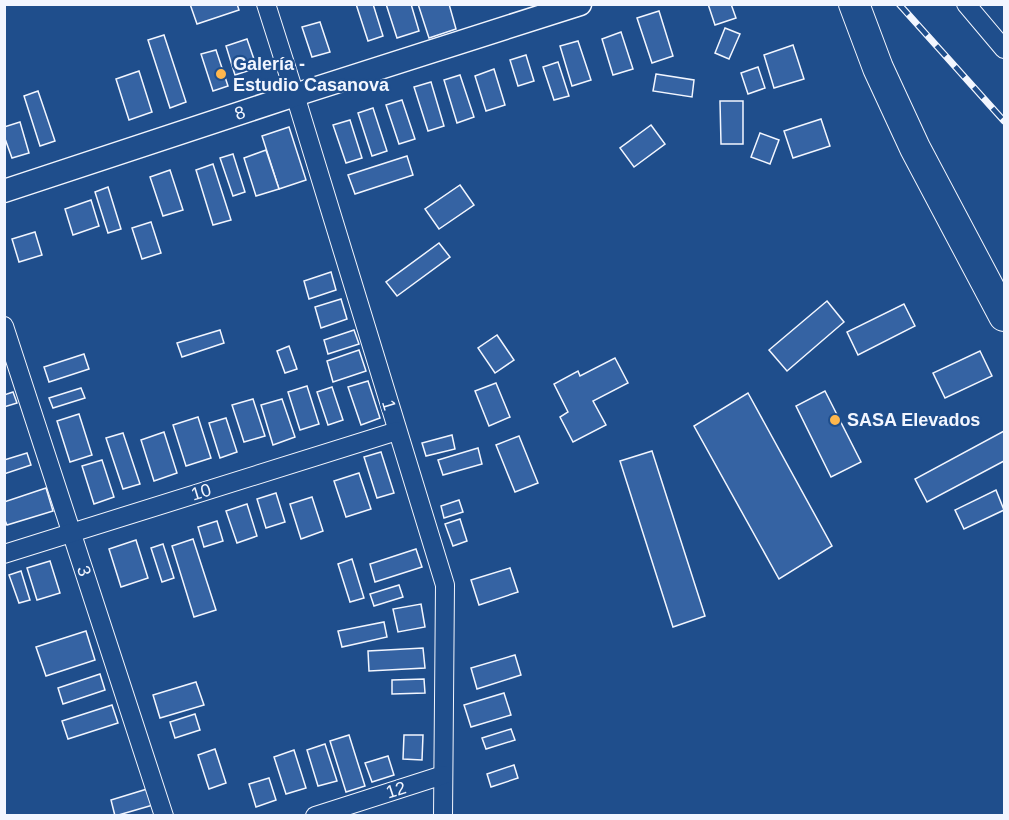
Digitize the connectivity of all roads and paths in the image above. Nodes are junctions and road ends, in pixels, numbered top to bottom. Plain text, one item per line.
1 (266, 4) edge
2 (580, 4) edge
3 (854, 4) edge
4 (966, 4) edge
5 (1005, 49) edge
6 (295, 94) junction
7 (4, 191) edge
8 (1005, 316) edge
9 (4, 326) edge
10 (397, 431) junction
11 (72, 533) junction
12 (4, 554) edge
13 (443, 775) junction
14 (164, 816) edge
15 (315, 816) edge
16 (444, 816) edge

1 - 6 street, 1
2 - 6 street, 8
3 - 8 main road
4 - 5 street
6 - 7 street, 8
6 - 10 street, 1
9 - 11 street, 3
10 - 11 street, 10
10 - 13 street, 1
11 - 12 street, 10
11 - 14 street, 3
13 - 15 street, 12
13 - 16 street, 1

